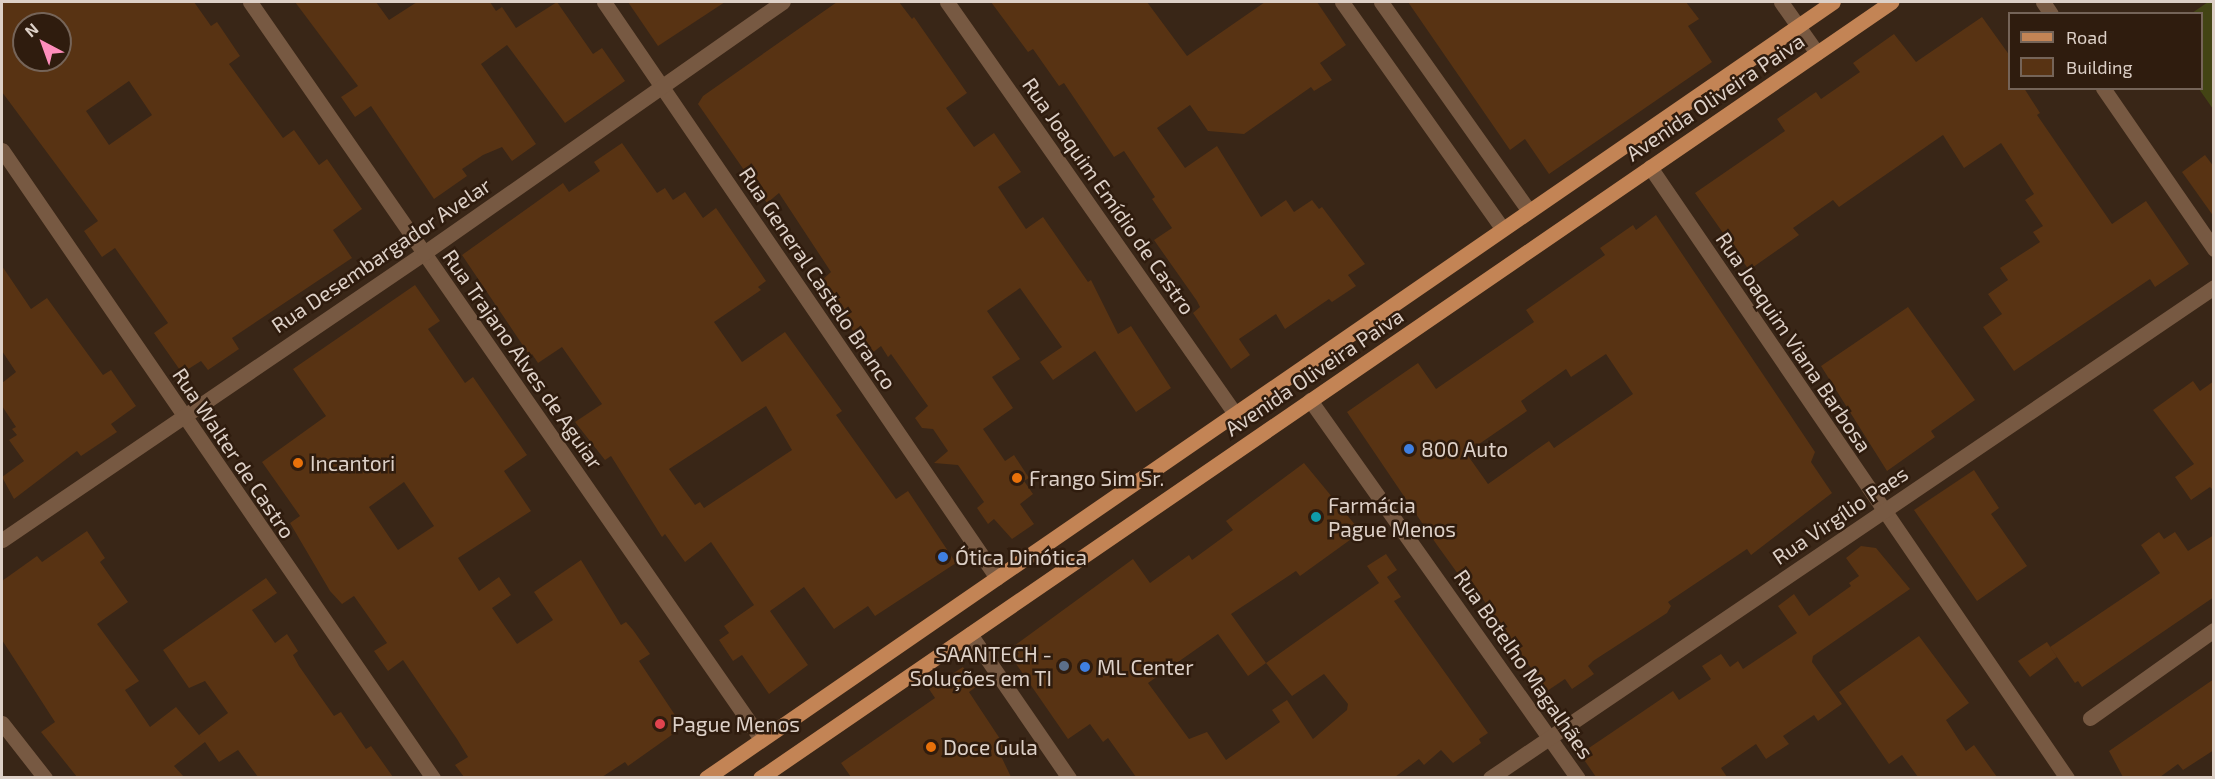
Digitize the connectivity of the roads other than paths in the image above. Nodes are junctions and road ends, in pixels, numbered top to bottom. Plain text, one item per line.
1 (250, 2) edge
2 (604, 2) edge
3 (783, 2) edge
4 (947, 2) edge
5 (1342, 2) edge
6 (1381, 2) edge
7 (1781, 2) edge
8 (1833, 2) edge
9 (1892, 2) edge
10 (1798, 25) junction
11 (1816, 53) junction
12 (662, 86) junction
13 (2104, 90) edge
14 (2, 150) edge
15 (1650, 167) junction
16 (1528, 210) junction
17 (1502, 228) junction
18 (2214, 249) edge
19 (424, 253) junction
20 (2214, 287) edge
21 (1310, 400) junction
22 (183, 414) junction
23 (1236, 415) junction
24 (1883, 512) junction
25 (2, 540) edge
26 (997, 578) junction
27 (2214, 630) edge
28 (970, 634) junction
29 (2090, 718) dead end
30 (2, 723) edge
31 (1550, 736) junction
32 (761, 739) junction
33 (45, 777) edge
34 (433, 777) edge
35 (706, 777) edge
36 (760, 777) edge
37 (1069, 777) edge
38 (1490, 777) edge
39 (1578, 777) edge
40 (2067, 777) edge

1 - 19 street, Rua Trajano Alves de Aguiar
2 - 12 street, Rua General Castelo Branco
3 - 12 street, Rua Desembargador Avelar
4 - 23 street, Rua Joaquim Emídio de Castro
5 - 17 street
6 - 16 street
7 - 10 street
8 - 10 main road, Avenida Oliveira Paiva
9 - 11 main road, Avenida Oliveira Paiva
10 - 11 street
10 - 16 main road, Avenida Oliveira Paiva
11 - 15 main road, Avenida Oliveira Paiva
12 - 19 street, Rua Desembargador Avelar
12 - 26 street, Rua General Castelo Branco
13 - 18 street
14 - 22 street, Rua Walter de Castro
15 - 21 main road, Avenida Oliveira Paiva
15 - 24 street, Rua Joaquim Viana Barbosa
16 - 17 main road, Avenida Oliveira Paiva
17 - 23 main road, Avenida Oliveira Paiva
19 - 22 street, Rua Desembargador Avelar
19 - 32 street, Rua Trajano Alves de Aguiar
20 - 24 street, Rua Virgílio Paes
21 - 28 main road, Avenida Oliveira Paiva
21 - 31 street, Rua Botelho Magalhães
22 - 25 street, Rua Desembargador Avelar
22 - 34 street, Rua Walter de Castro
23 - 26 main road, Avenida Oliveira Paiva
24 - 31 street, Rua Virgílio Paes
24 - 40 street, Rua Joaquim Viana Barbosa
26 - 32 main road, Avenida Oliveira Paiva
27 - 29 street
28 - 36 main road, Avenida Oliveira Paiva
28 - 37 street
30 - 33 street
31 - 38 street, Rua Virgílio Paes
31 - 39 street, Rua Botelho Magalhães
32 - 35 main road, Avenida Oliveira Paiva

